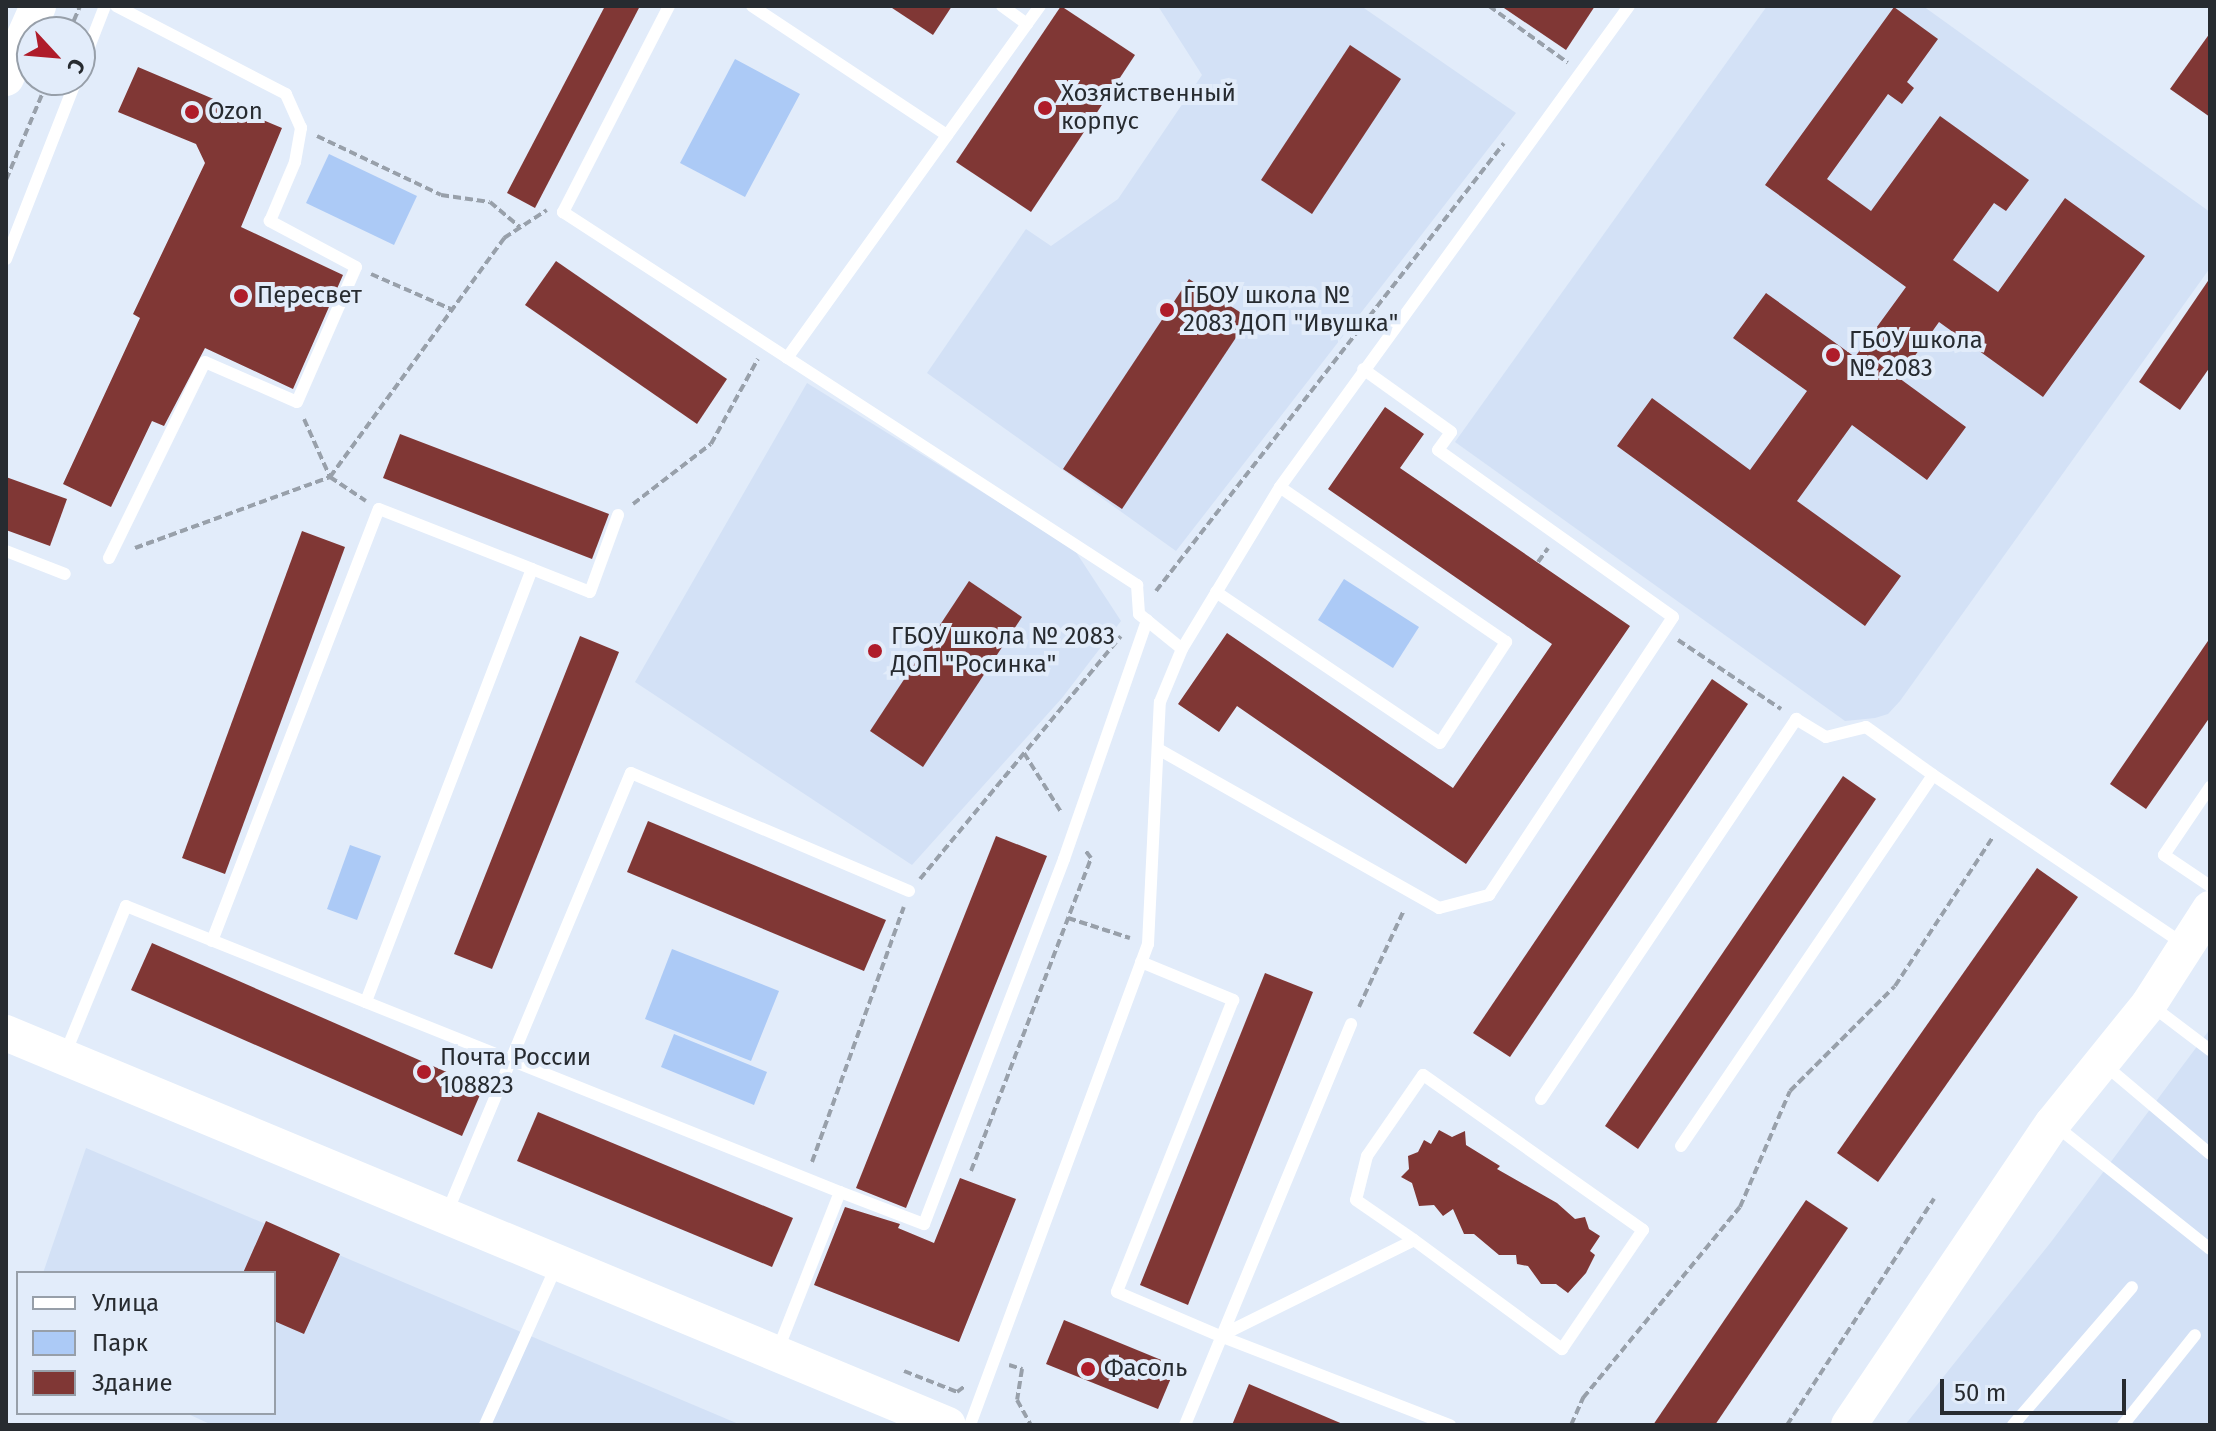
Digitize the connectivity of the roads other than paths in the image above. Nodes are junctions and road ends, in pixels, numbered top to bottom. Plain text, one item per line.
1 (38, 6) edge
2 (105, 6) edge
3 (116, 6) edge
4 (669, 6) edge
5 (752, 6) edge
6 (1002, 6) edge
7 (1040, 6) edge
8 (1629, 6) edge
9 (1027, 24) junction
10 (96, 29) edge
11 (6, 78) edge
12 (70, 96) edge
13 (947, 135) junction
14 (6, 259) edge
15 (787, 358) junction
16 (1363, 369) junction
17 (1280, 487) junction
18 (618, 515) road end
19 (6, 551) edge
20 (109, 558) road end
21 (532, 569) junction
22 (65, 574) dead end
23 (1216, 592) junction
24 (1143, 617) junction
25 (1182, 649) junction
26 (1158, 749) junction
27 (1933, 775) junction
28 (2210, 787) edge
29 (2210, 886) edge
30 (909, 891) road end
31 (2201, 932) edge
32 (212, 941) junction
33 (1141, 962) junction
34 (366, 1002) junction
35 (2149, 1004) junction
36 (1351, 1024) road end
37 (6, 1033) edge
38 (2210, 1050) edge
39 (64, 1057) junction
40 (511, 1060) junction
41 (2100, 1061) junction
42 (1541, 1099) dead end
43 (2053, 1123) junction
44 (1681, 1146) dead end
45 (2210, 1154) edge
46 (840, 1192) junction
47 (445, 1217) junction
48 (1414, 1240) junction
49 (2210, 1249) edge
50 (558, 1264) junction
51 (2132, 1287) dead end
52 (2195, 1335) dead end
53 (1220, 1336) junction
54 (775, 1355) junction
55 (485, 1425) edge
56 (948, 1425) edge
57 (970, 1425) edge
58 (1185, 1425) edge
59 (1450, 1425) edge
60 (1849, 1425) edge
61 (2013, 1425) edge
62 (2123, 1425) edge

1 - 11 street
2 - 10 lane
3 - 20 lane
4 - 15 lane
5 - 13 lane
6 - 9 lane
7 - 9 lane
8 - 16 lane
9 - 13 lane
12 - 14 lane
13 - 15 lane
15 - 24 lane
16 - 17 lane
16 - 26 lane
17 - 23 lane
17 - 23 lane
18 - 21 lane
19 - 22 lane
21 - 32 lane
21 - 34 lane
23 - 25 lane
24 - 25 lane
24 - 46 lane
25 - 26 lane
26 - 33 lane
27 - 31 lane
27 - 42 lane
27 - 44 lane
28 - 29 lane
30 - 40 lane
31 - 35 street
32 - 34 lane
32 - 39 lane
33 - 53 lane
33 - 57 lane
34 - 40 lane
35 - 38 lane
35 - 41 street
36 - 53 lane
37 - 39 street
39 - 47 street
40 - 46 lane
40 - 47 lane
41 - 43 street
41 - 45 lane
43 - 49 lane
43 - 60 street
46 - 54 lane
47 - 50 street
48 - 48 lane
48 - 53 lane
50 - 54 street
50 - 55 lane
51 - 61 lane
52 - 62 lane
53 - 58 lane
53 - 59 lane
54 - 56 street

